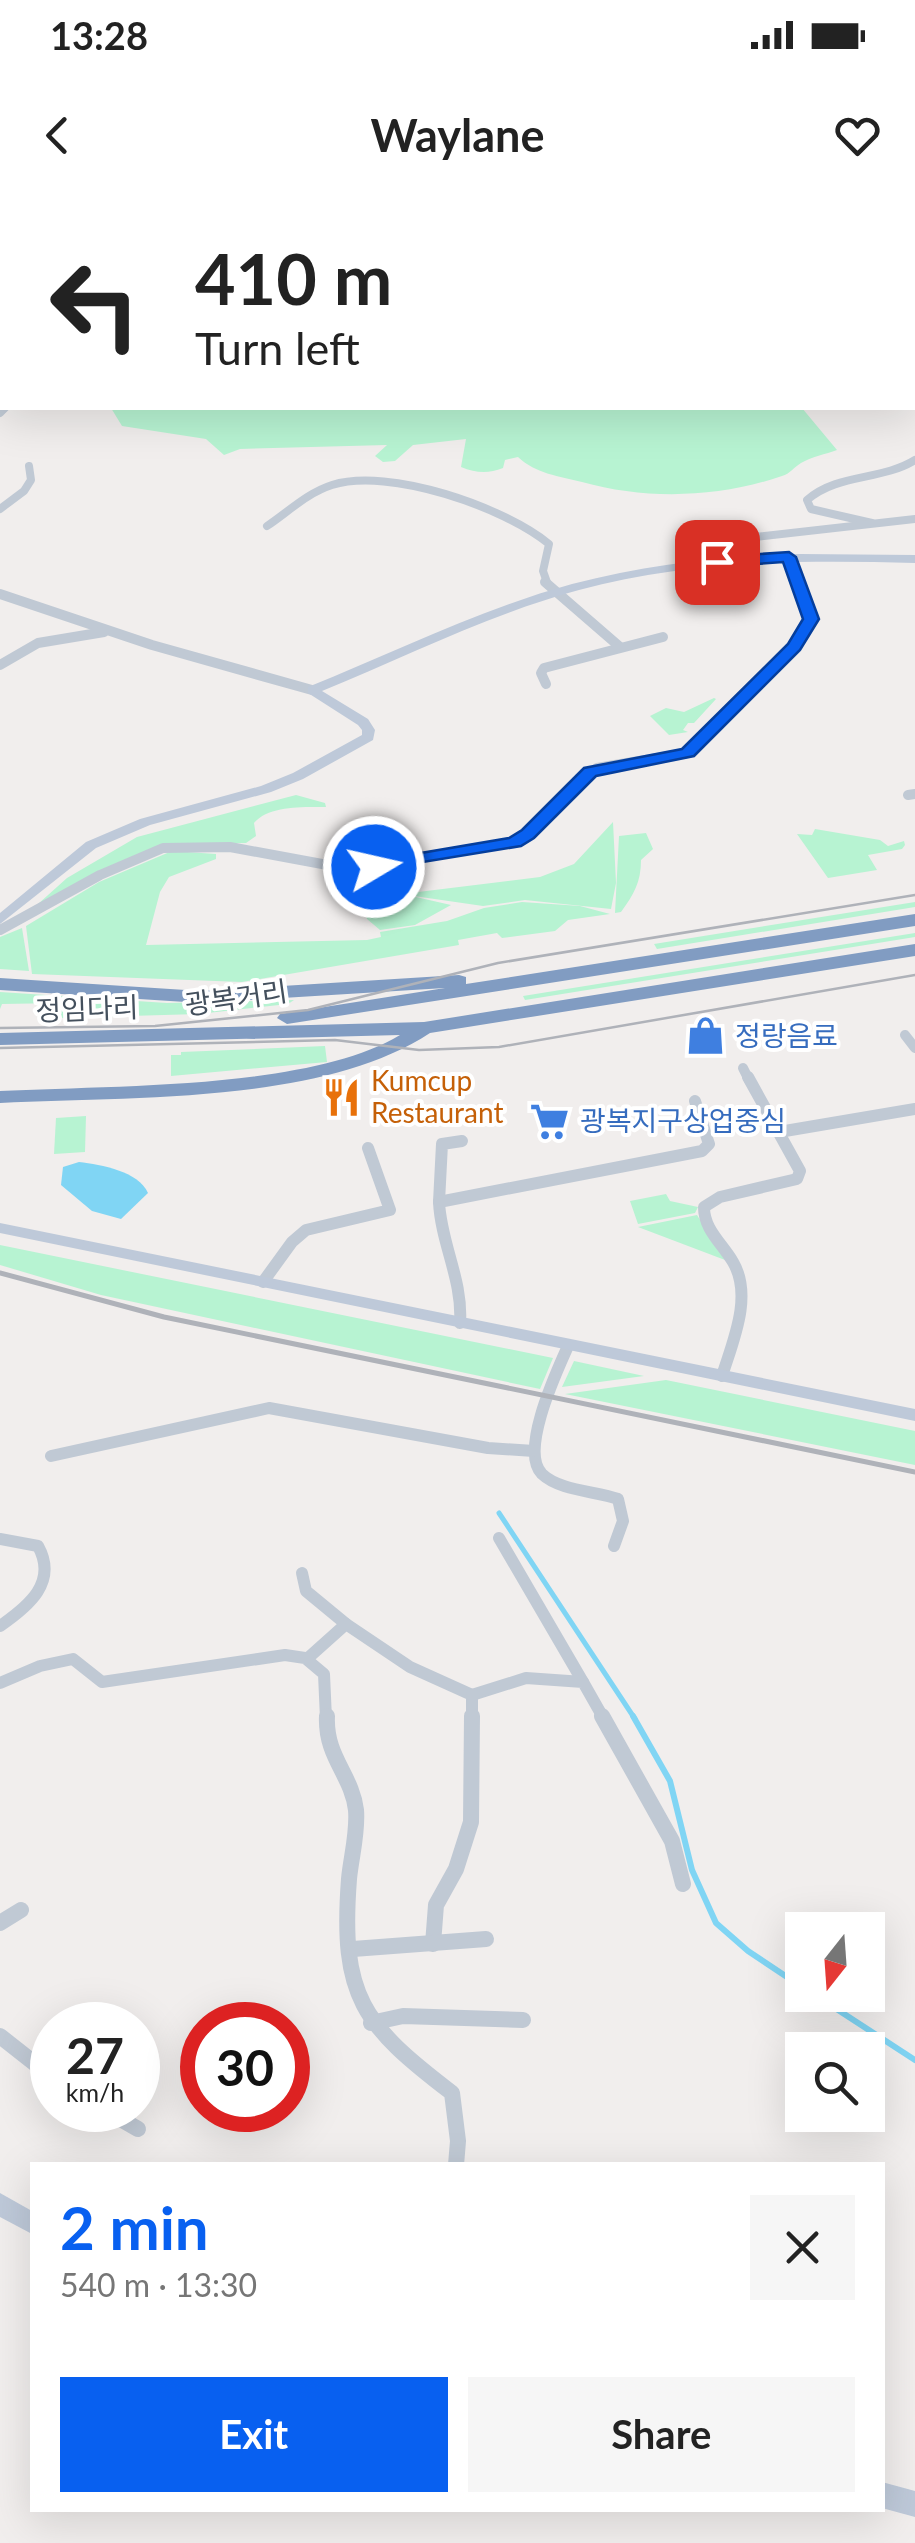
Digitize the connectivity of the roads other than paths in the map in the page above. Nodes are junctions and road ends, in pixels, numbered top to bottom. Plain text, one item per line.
1 (915, 460) edge
2 (29, 466) dead end
3 (0, 508) edge
4 (915, 519) edge
5 (872, 523) junction
6 (267, 526) dead end
7 (729, 540) dead end
8 (789, 557) junction
9 (915, 559) edge
10 (560, 592) junction
11 (0, 594) edge
12 (107, 631) junction
13 (663, 637) dead end
14 (620, 647) junction
15 (0, 665) edge
16 (546, 684) dead end
17 (312, 690) junction
18 (0, 920) edge
19 (915, 920) edge
20 (0, 930) edge
21 (915, 950) edge
22 (522, 983) junction
23 (0, 984) edge
24 (424, 1028) junction
25 (174, 1034) junction
26 (906, 1035) dead end
27 (0, 1038) edge
28 (915, 1048) edge
29 (743, 1068) dead end
30 (0, 1097) edge
31 (695, 1101) dead end
32 (915, 1109) edge
33 (780, 1132) junction
34 (462, 1141) dead end
35 (368, 1148) dead end
36 (439, 1202) junction
37 (0, 1228) edge
38 (263, 1282) junction
39 (460, 1323) junction
40 (568, 1346) junction
41 (722, 1376) junction
42 (915, 1415) edge
43 (534, 1452) junction
44 (51, 1456) dead end
45 (499, 1538) dead end
46 (0, 1540) edge
47 (614, 1546) dead end
48 (302, 1573) dead end
49 (346, 1624) junction
50 (0, 1626) edge
51 (308, 1658) junction
52 (583, 1682) junction
53 (0, 1684) edge
54 (472, 1696) junction
55 (683, 1884) dead end
56 (486, 1938) dead end
57 (434, 1944) junction
58 (353, 1949) junction
59 (523, 2020) dead end
60 (371, 2023) junction
61 (0, 2036) edge
62 (30, 2059) edge
63 (456, 2162) edge
64 (0, 2204) edge
65 (30, 2222) edge
66 (885, 2496) edge
67 (915, 2504) edge

1 - 5 street
2 - 3 street
4 - 5 street
5 - 7 street
6 - 10 street
8 - 9 street
8 - 10 street
8 - 20 street
10 - 14 street
10 - 17 street
11 - 12 street
12 - 15 street
12 - 17 street
13 - 14 street
14 - 16 street
17 - 18 street
19 - 22 highway, 광복거리
21 - 24 highway, 광복거리
22 - 23 highway
22 - 25 highway, 광복거리
24 - 25 highway, 광복거리
24 - 30 highway
25 - 27 highway, 정임다리
26 - 28 street
29 - 33 street
31 - 36 street
32 - 33 street
33 - 41 street
34 - 36 street
35 - 38 street
36 - 39 street
37 - 38 street
38 - 39 street
39 - 40 street
40 - 41 street
40 - 43 street
41 - 42 street
43 - 44 street
43 - 47 street
45 - 52 street
46 - 50 street
48 - 49 street
49 - 51 street
49 - 54 street
51 - 53 street
51 - 58 street
52 - 54 street
52 - 55 street
54 - 57 street
56 - 57 street
57 - 58 street
58 - 60 street
59 - 60 street
60 - 63 street
61 - 62 street
64 - 65 street
66 - 67 street

